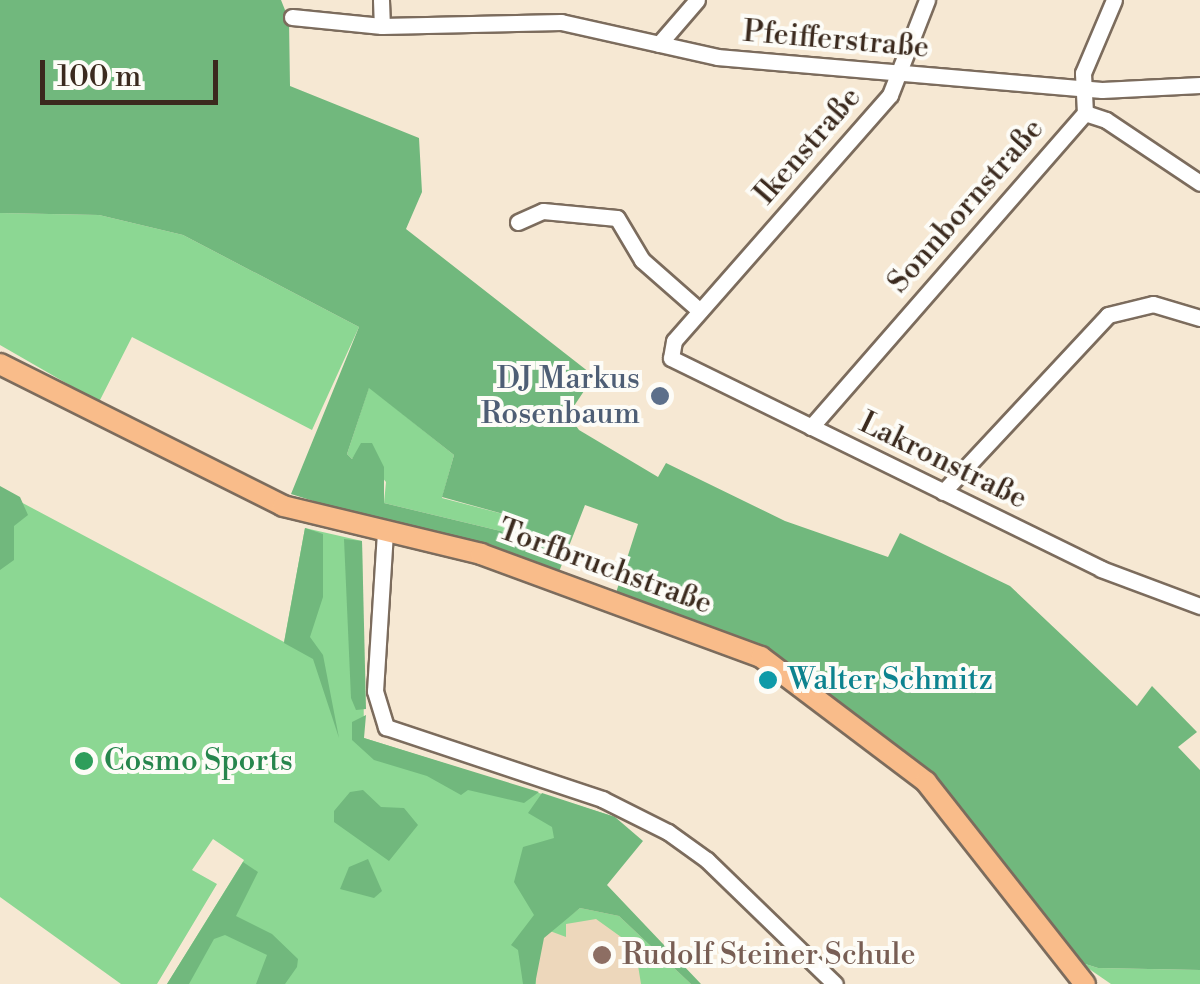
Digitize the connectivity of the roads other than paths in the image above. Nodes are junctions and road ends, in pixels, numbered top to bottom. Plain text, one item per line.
1 (381, 0) edge
2 (697, 0) edge
3 (927, 0) edge
4 (1114, 0) edge
5 (292, 17) dead end
6 (382, 26) junction
7 (659, 44) junction
8 (897, 73) junction
9 (1200, 84) edge
10 (1079, 87) junction
11 (1102, 90) junction
12 (1091, 114) junction
13 (1200, 183) edge
14 (518, 222) dead end
15 (700, 310) junction
16 (1200, 318) edge
17 (670, 353) joint
18 (0, 364) edge
19 (811, 428) junction
20 (943, 492) junction
21 (385, 532) junction
22 (1200, 606) edge
23 (835, 984) edge
24 (1085, 984) edge

1 - 6 street
2 - 7 street
3 - 8 street, Ikenstraße
4 - 10 street
5 - 6 street, Pfeifferstraße
6 - 7 street, Pfeifferstraße
7 - 8 street, Pfeifferstraße
8 - 10 street, Pfeifferstraße
8 - 15 street, Ikenstraße
9 - 11 street, Pfeifferstraße
10 - 11 street, Pfeifferstraße
10 - 12 street, Sonnbornstraße
11 - 12 street
12 - 13 street
12 - 19 street, Sonnbornstraße
14 - 15 street
15 - 17 street, Ikenstraße
16 - 20 street
17 - 19 street, Lakronstraße
18 - 21 main road, Torfbruchstraße
19 - 20 street, Lakronstraße
20 - 22 street, Lakronstraße
21 - 23 street
21 - 24 main road, Torfbruchstraße

